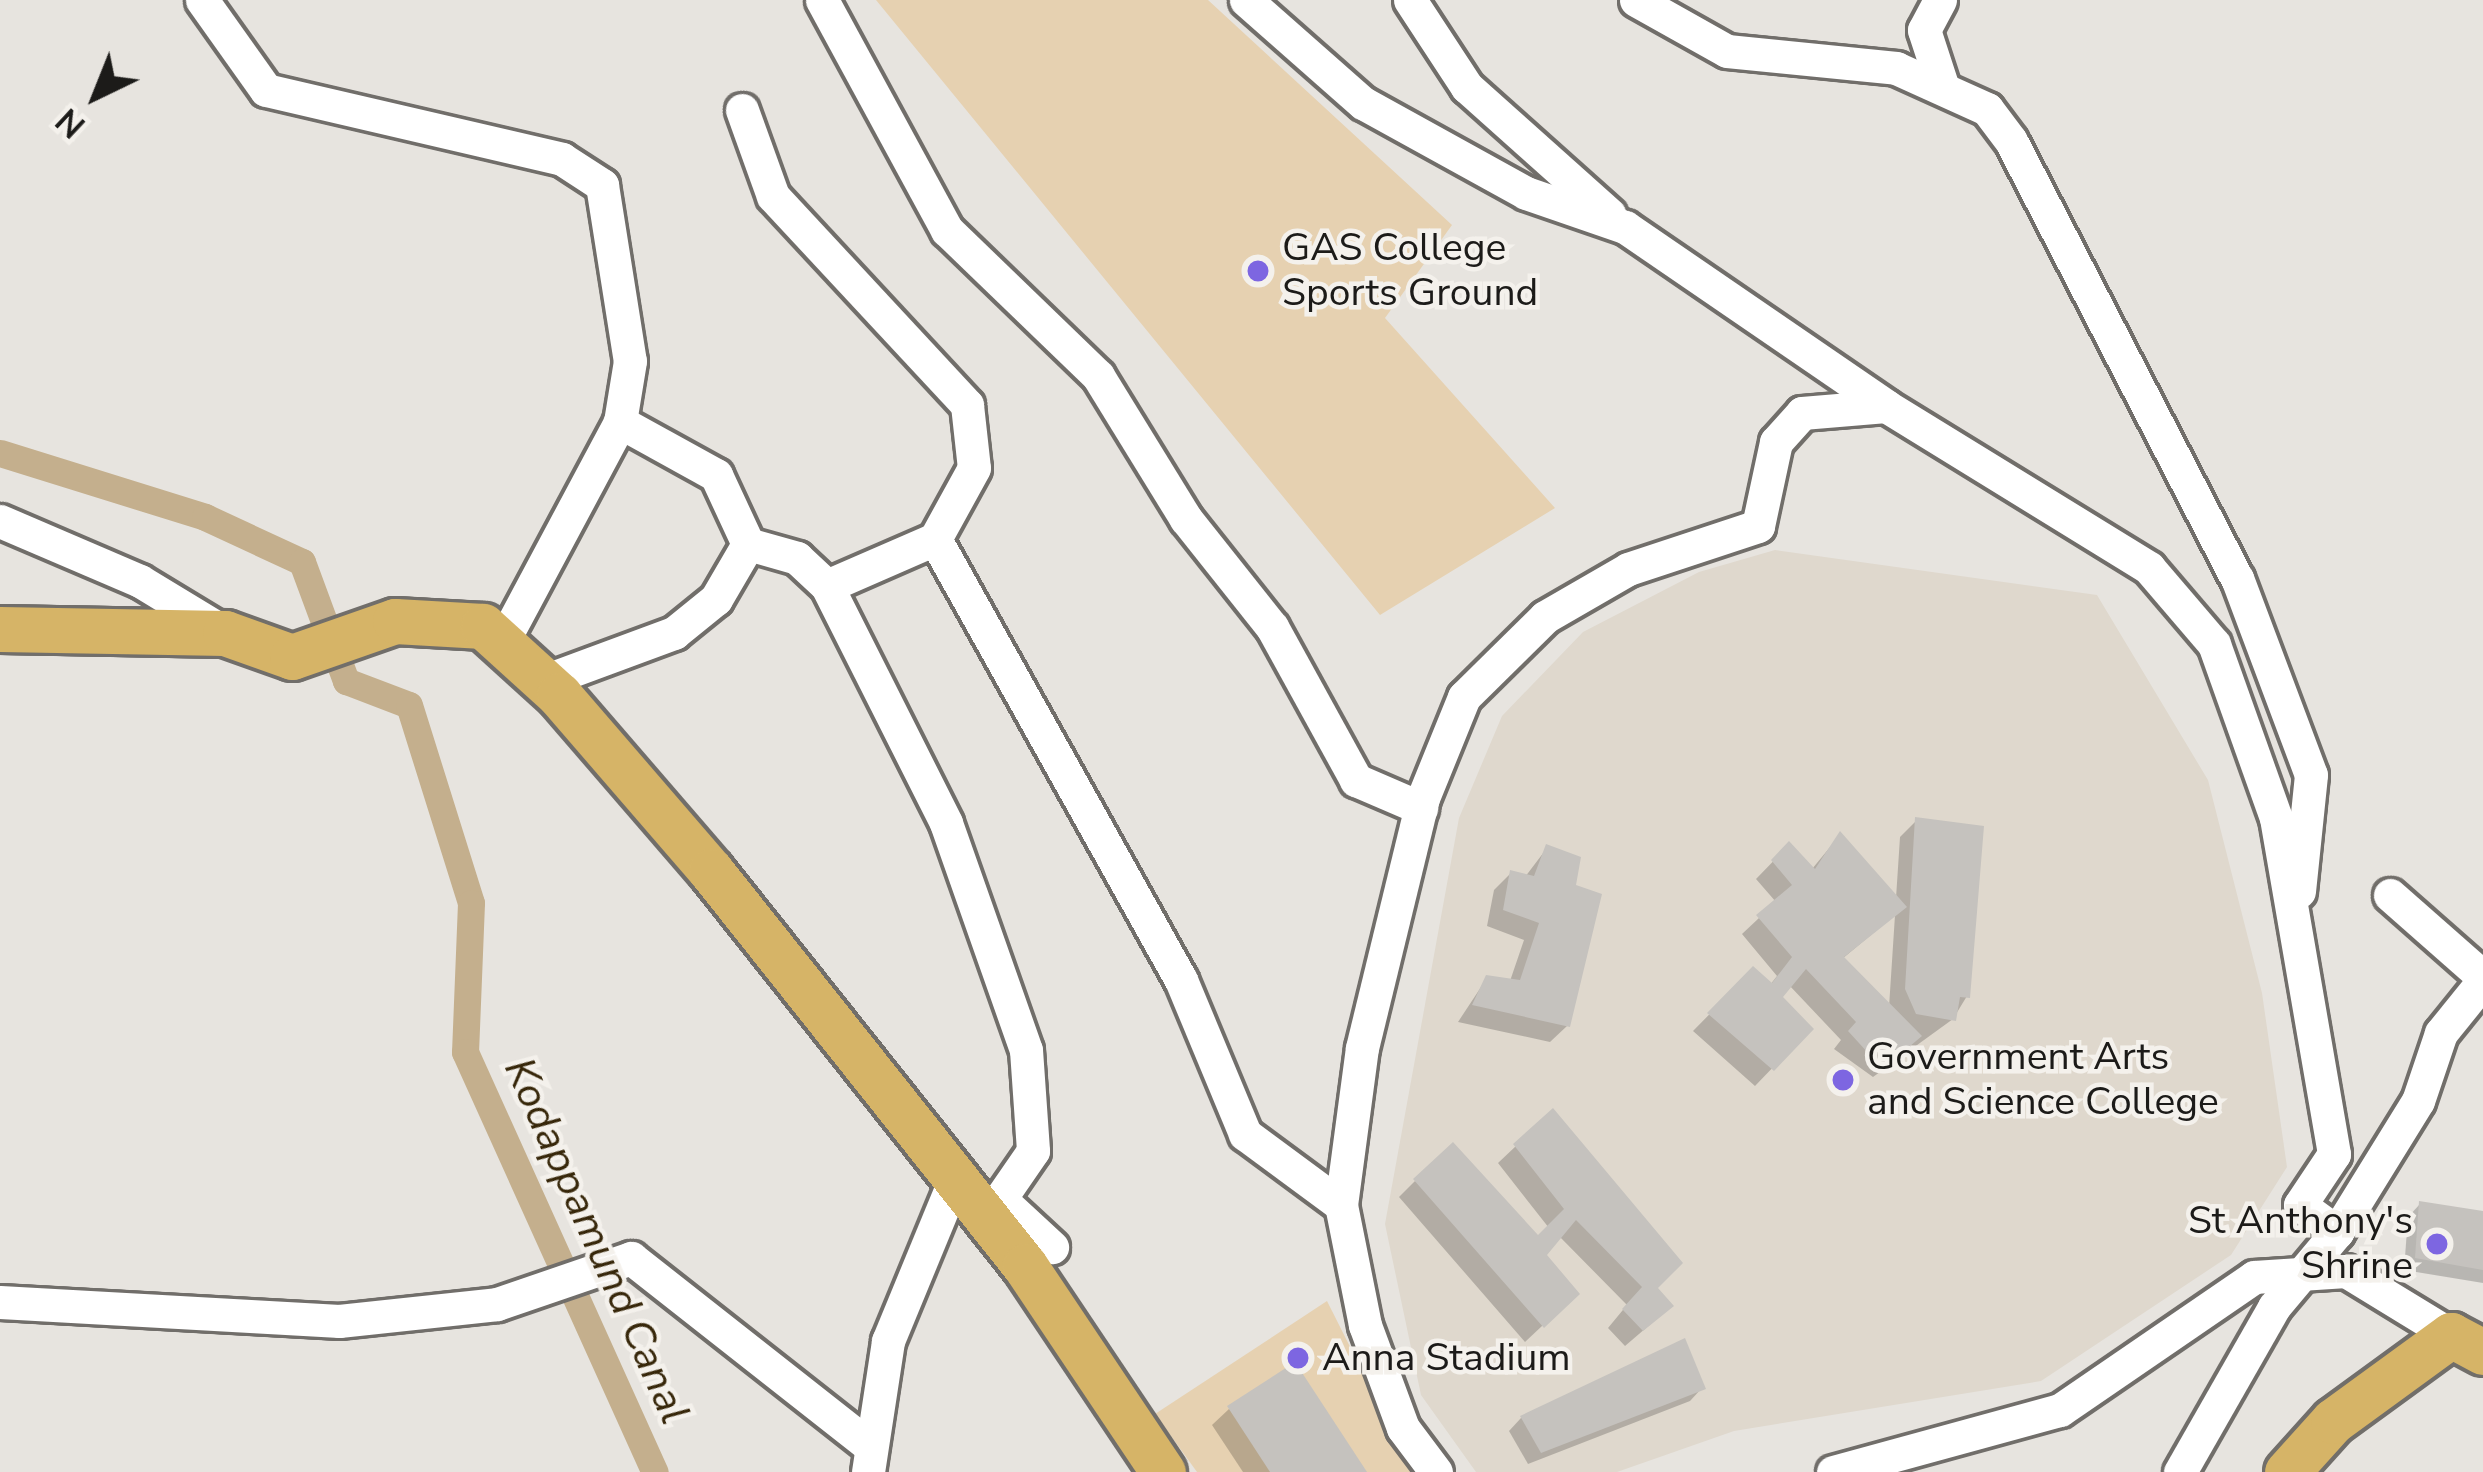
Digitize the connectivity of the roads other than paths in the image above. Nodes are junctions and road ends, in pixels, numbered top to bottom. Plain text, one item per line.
1 (202, 0) edge
2 (822, 0) edge
3 (1246, 0) edge
4 (1410, 0) edge
5 (1636, 0) edge
6 (1940, 0) edge
7 (1943, 88) junction
8 (742, 110) dead end
9 (1624, 227) junction
10 (1886, 406) junction
11 (620, 422) junction
12 (0, 521) edge
13 (935, 539) junction
14 (748, 544) junction
15 (827, 586) junction
16 (0, 629) edge
17 (486, 632) junction
18 (236, 638) junction
19 (544, 681) junction
20 (1421, 808) junction
21 (2390, 895) dead end
22 (2293, 944) junction
23 (2483, 979) edge
24 (952, 1186) junction
25 (1341, 1205) junction
26 (992, 1210) junction
27 (2337, 1232) junction
28 (1052, 1247) dead end
29 (2299, 1278) junction
30 (0, 1302) edge
31 (2467, 1344) edge
32 (867, 1458) edge
33 (1163, 1472) edge
34 (1436, 1472) edge
35 (1833, 1472) edge
36 (2180, 1472) edge
37 (2287, 1472) edge

1 - 11 street
2 - 20 street
3 - 9 street
4 - 9 street
5 - 7 street
6 - 7 street
7 - 22 street
8 - 13 street
9 - 10 street
10 - 20 street
10 - 22 street
11 - 14 street
11 - 17 street
12 - 18 street
13 - 15 street
13 - 25 street
14 - 15 street
14 - 19 street
15 - 26 street
16 - 18 main road
17 - 18 main road
17 - 19 main road
19 - 24 main road
20 - 25 street
21 - 23 street
22 - 27 street
23 - 27 street
24 - 26 main road
24 - 32 street
25 - 34 street
26 - 28 street
26 - 33 main road
27 - 29 street
29 - 31 street
29 - 35 street
29 - 36 street
30 - 32 street
31 - 37 main road

